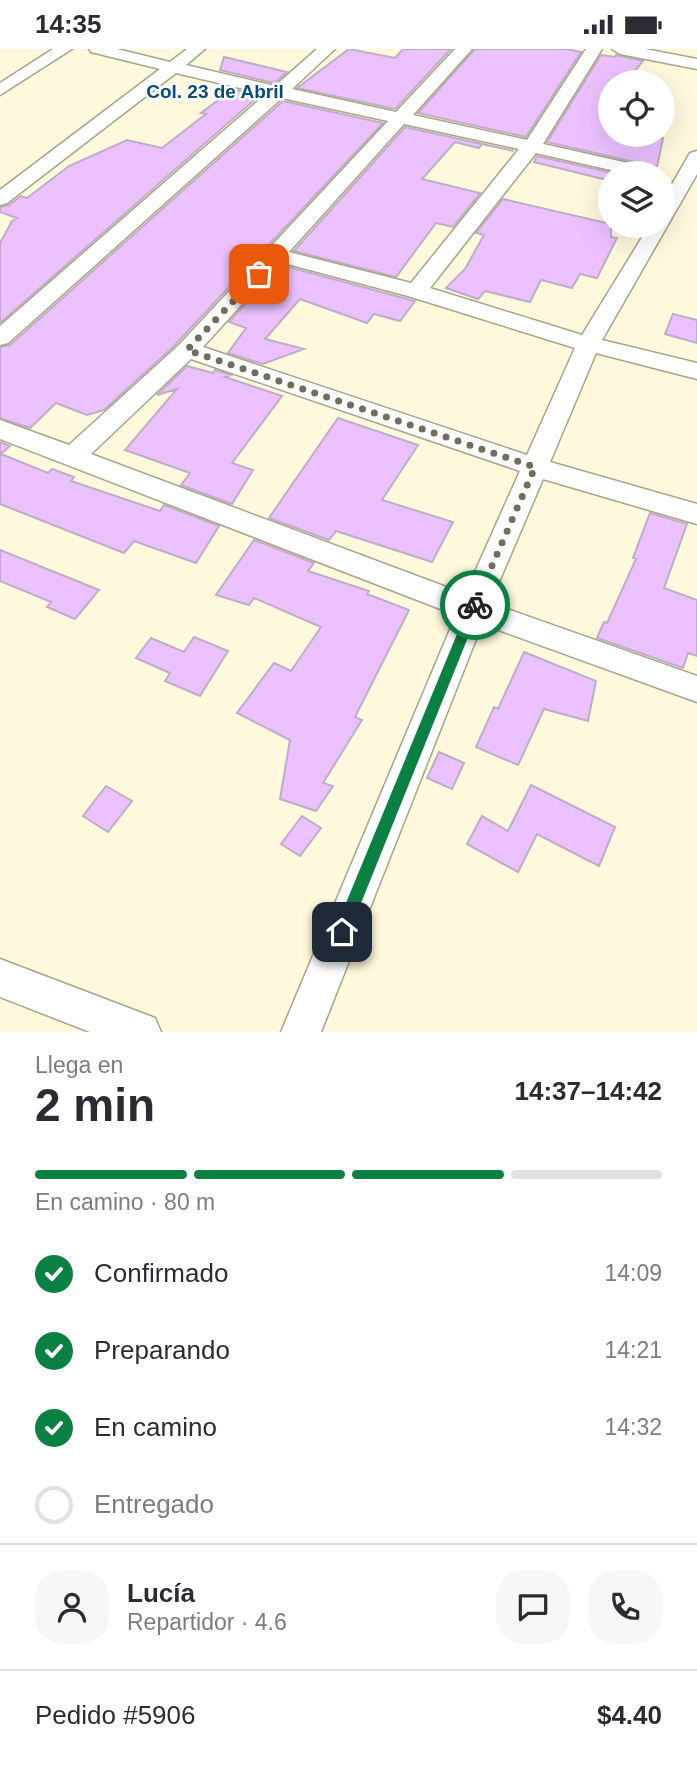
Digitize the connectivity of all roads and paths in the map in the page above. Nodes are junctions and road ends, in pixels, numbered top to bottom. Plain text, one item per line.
1 (64, 49) edge
2 (97, 49) edge
3 (197, 49) edge
4 (327, 49) edge
5 (464, 49) edge
6 (594, 49) edge
7 (620, 49) edge
8 (697, 64) edge
9 (173, 68) junction
10 (0, 90) edge
11 (275, 92) junction
12 (401, 116) junction
13 (532, 146) junction
14 (697, 157) edge
15 (598, 161) edge
16 (691, 183) edge
17 (0, 199) edge
18 (675, 204) edge
19 (652, 238) edge
20 (277, 255) junction
21 (416, 291) junction
22 (0, 338) edge
23 (588, 344) junction
24 (187, 350) junction
25 (697, 371) edge
26 (0, 429) edge
27 (73, 456) junction
28 (535, 467) junction
29 (697, 515) edge
30 (473, 609) junction
31 (697, 689) edge
32 (0, 978) edge
33 (141, 1032) edge
34 (301, 1032) edge

1 - 10 street
2 - 9 street
3 - 9 street
4 - 11 street
5 - 12 street
6 - 13 street
7 - 8 street
9 - 11 street
9 - 17 street
11 - 12 street
11 - 22 street
12 - 13 street
12 - 20 street
13 - 15 street
13 - 21 street
14 - 16 street
16 - 18 street
19 - 23 street
20 - 21 street
20 - 24 street
21 - 23 street
23 - 25 street
23 - 28 street
24 - 27 street
24 - 28 street
26 - 27 street
27 - 30 street
28 - 29 street
28 - 30 street
30 - 31 street
30 - 34 street
32 - 33 street

